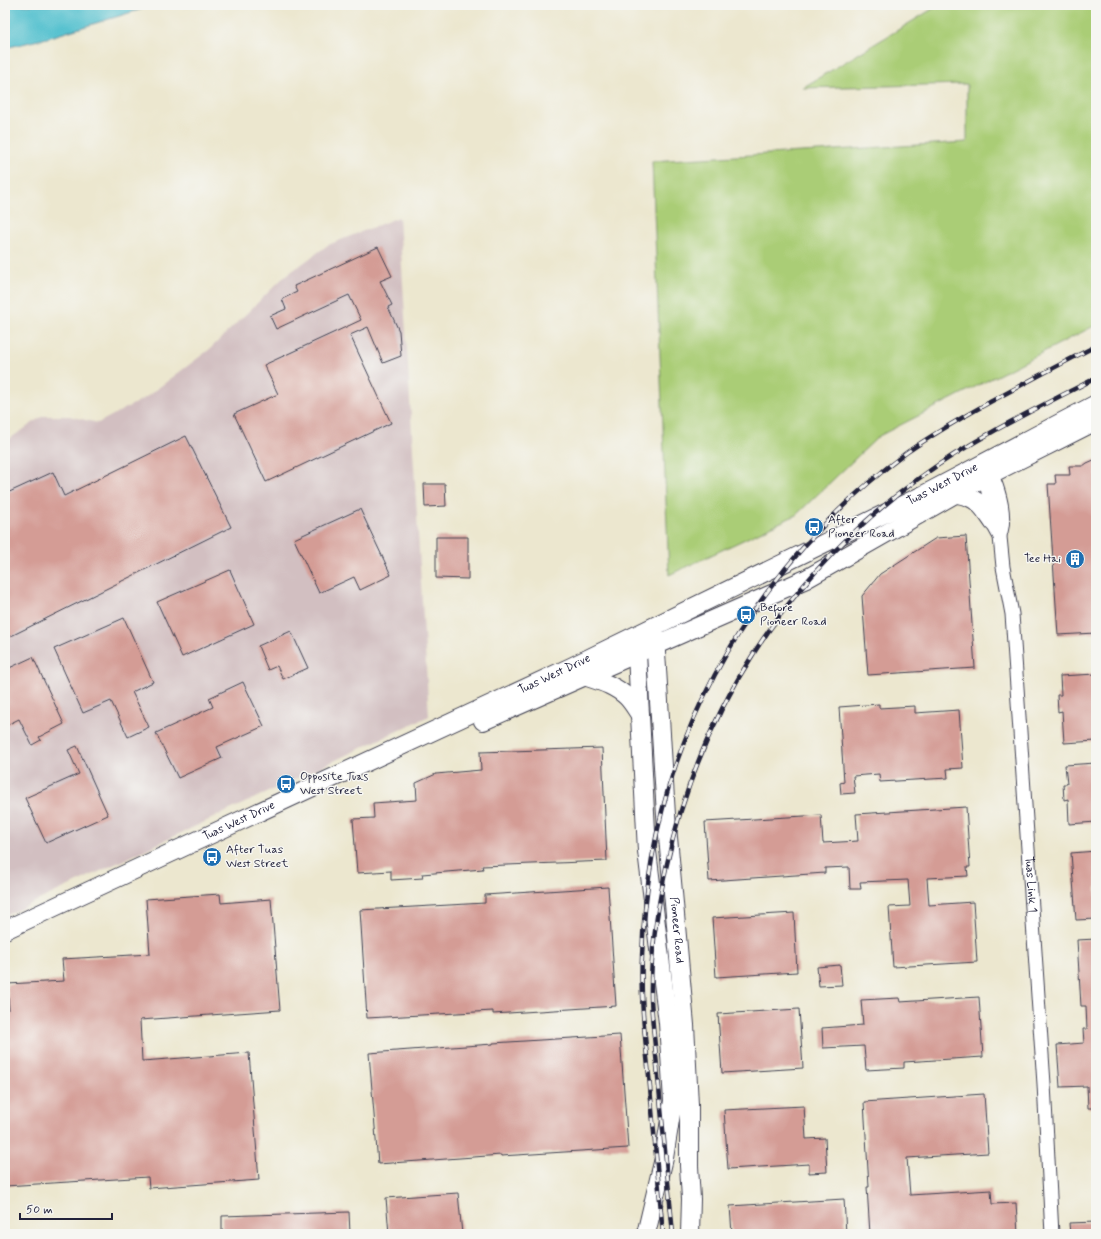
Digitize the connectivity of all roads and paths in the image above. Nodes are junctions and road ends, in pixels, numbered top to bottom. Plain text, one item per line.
1 (1096, 404) edge
2 (1096, 421) edge
3 (984, 470) junction
4 (957, 494) junction
5 (997, 530) junction
6 (646, 631) junction
7 (656, 646) junction
8 (637, 653) junction
9 (584, 676) junction
10 (640, 715) junction
11 (313, 792) junction
12 (5, 930) edge
13 (5, 943) edge
14 (646, 1234) edge
15 (690, 1234) edge
16 (1052, 1234) edge

1 - 3 main road, Tuas West Drive
2 - 3 main road, Tuas West Drive
3 - 4 main road, Tuas West Drive
3 - 5 street, Tuas Link 1
3 - 6 main road, Tuas West Drive
4 - 5 main road
4 - 7 main road, Tuas West Drive
5 - 16 street, Tuas Link 1
6 - 7 main road, Pioneer Road
6 - 8 main road, Pioneer Road
6 - 11 main road, Tuas West Drive
7 - 8 main road, Tuas West Drive
7 - 15 main road, Pioneer Road
8 - 9 main road, Tuas West Drive
8 - 10 main road, Pioneer Road
9 - 10 main road
9 - 11 main road, Tuas West Drive
10 - 14 main road, Pioneer Road
11 - 12 main road, Tuas West Drive
11 - 13 main road, Tuas West Drive

